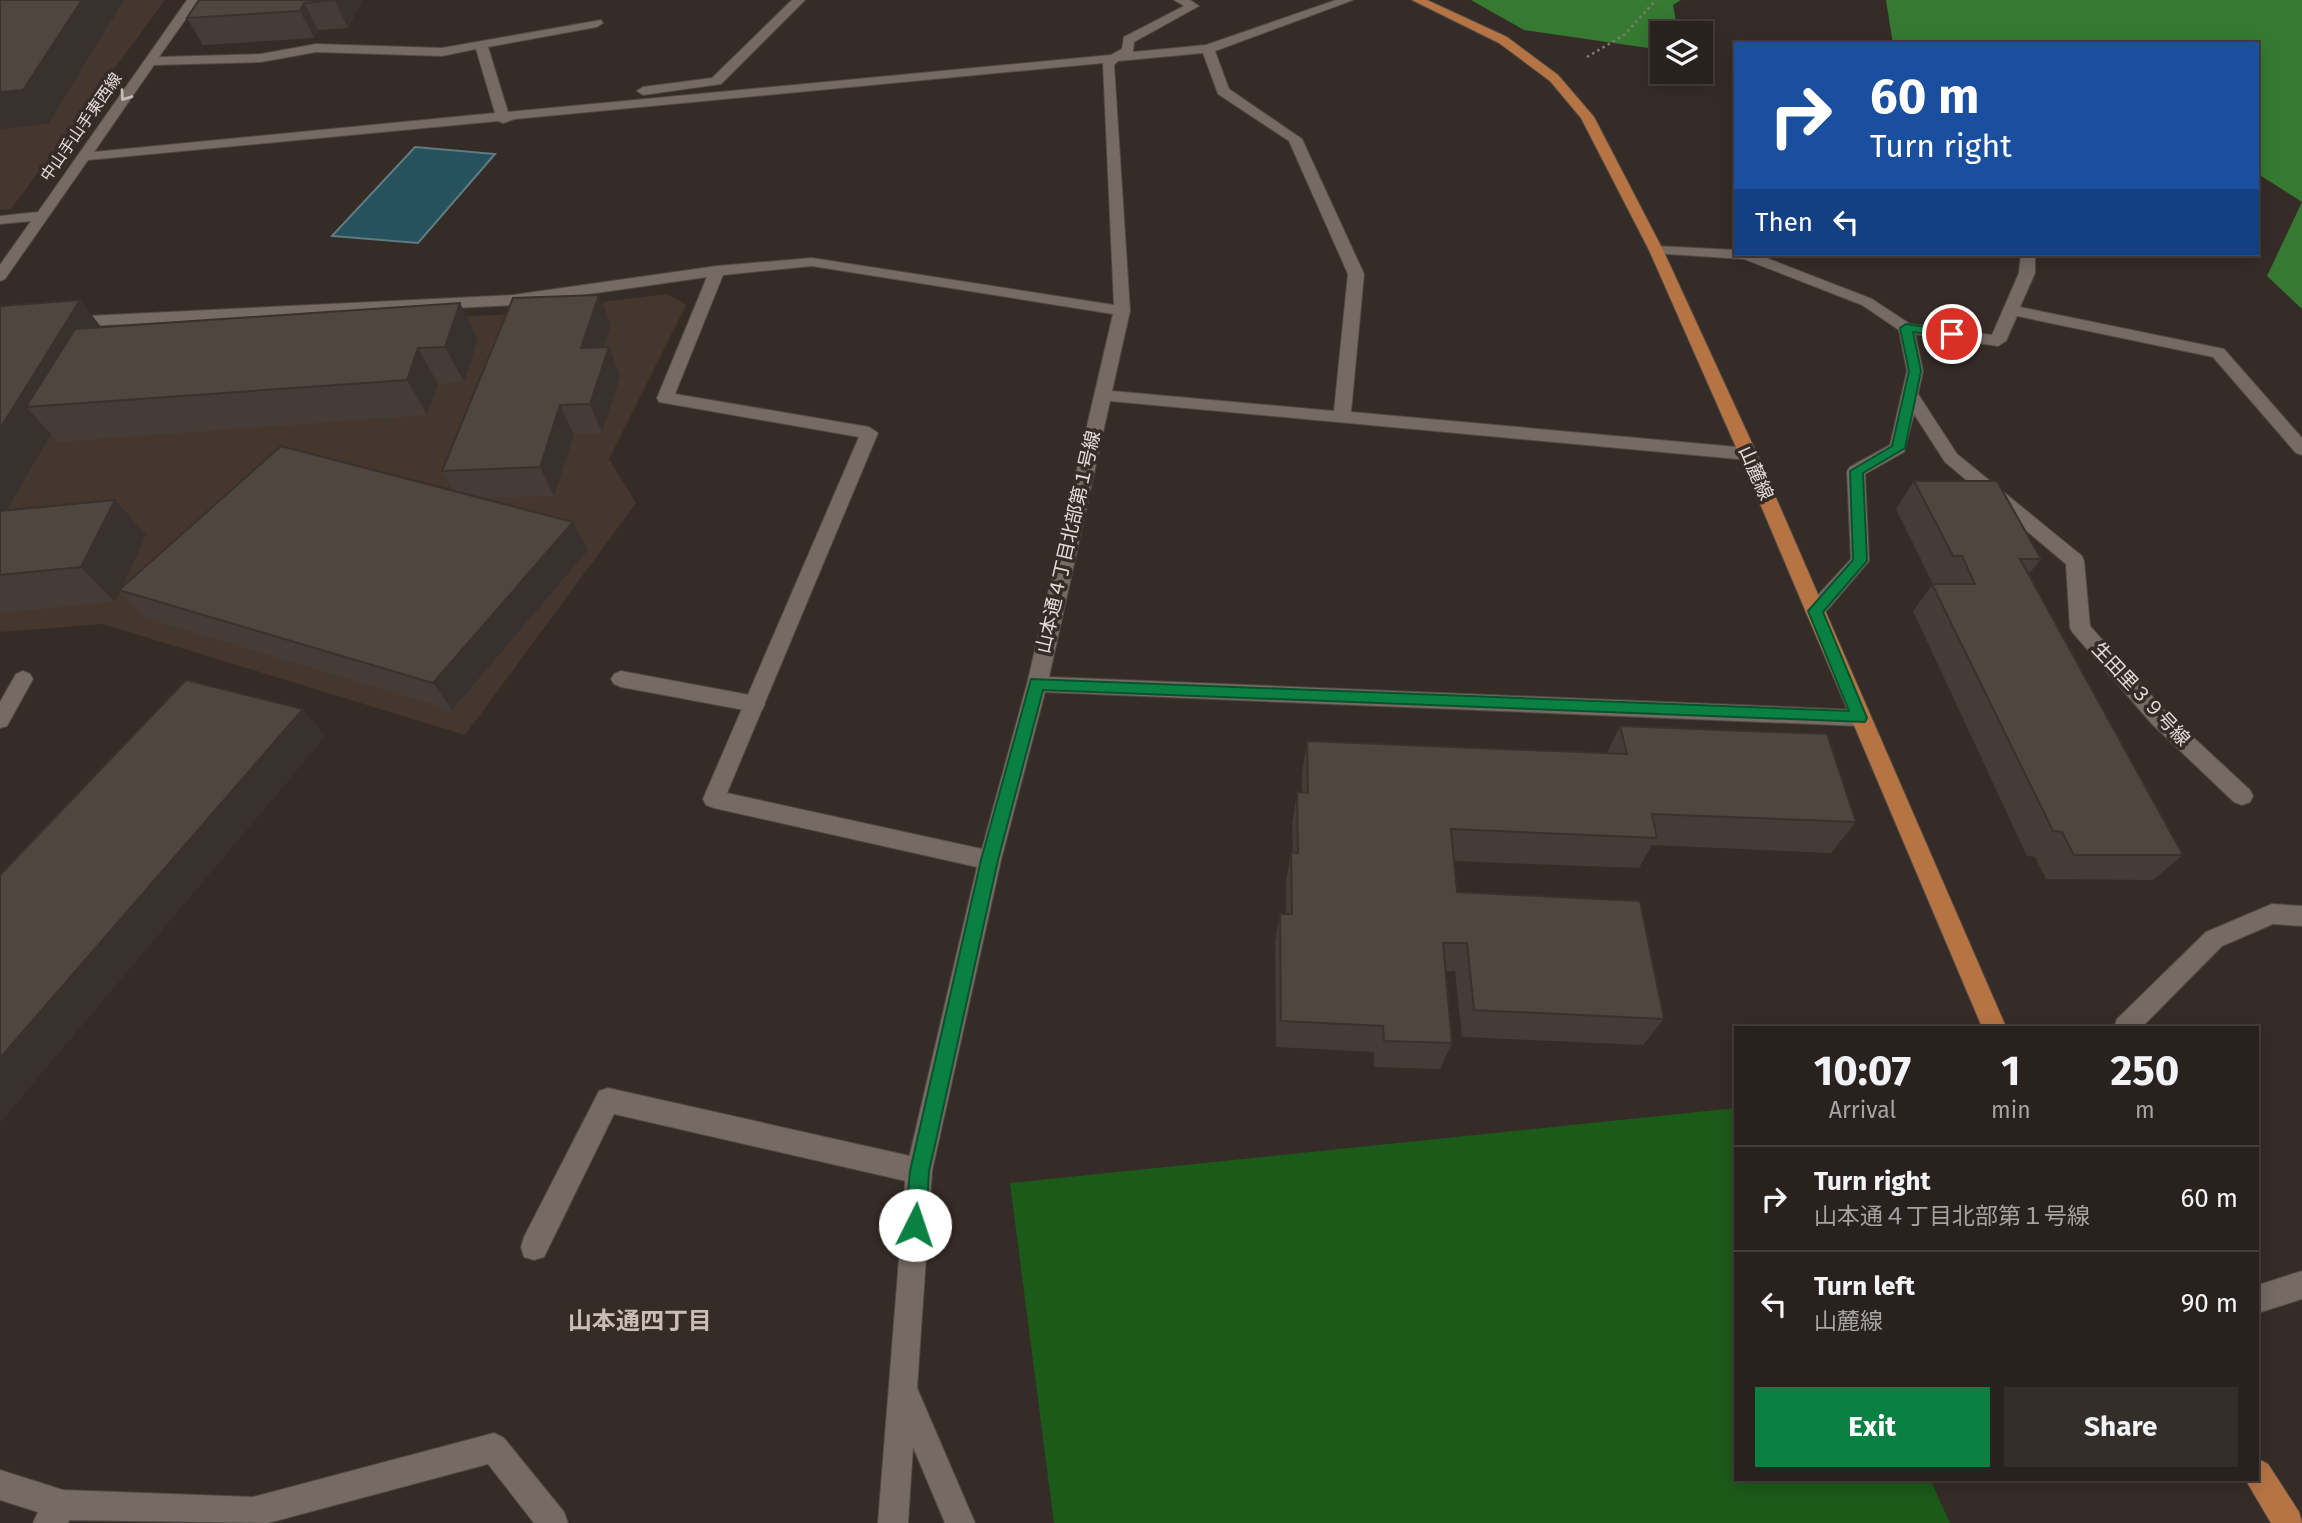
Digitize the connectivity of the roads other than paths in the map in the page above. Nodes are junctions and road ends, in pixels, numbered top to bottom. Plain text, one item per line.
1 (193, 0) edge
2 (799, 0) edge
3 (1180, 0) edge
4 (1347, 0) edge
5 (1418, 0) edge
6 (597, 23) dead end
7 (481, 45) junction
8 (1208, 49) junction
9 (1114, 58) junction
10 (149, 61) junction
11 (503, 119) junction
12 (81, 157) junction
13 (41, 216) junction
14 (0, 220) edge
15 (1656, 250) junction
16 (1734, 254) edge
17 (1749, 256) edge
18 (2028, 256) edge
19 (717, 271) junction
20 (0, 276) edge
21 (2012, 310) junction
22 (1122, 311) junction
23 (55, 322) edge
24 (1906, 328) junction
25 (1909, 393) junction
26 (1101, 395) junction
27 (1342, 419) junction
28 (2302, 449) edge
29 (1748, 454) junction
30 (1815, 611) junction
31 (23, 679) dead end
32 (621, 679) dead end
33 (1037, 684) junction
34 (755, 704) junction
35 (1859, 718) junction
36 (0, 720) edge
37 (2242, 796) dead end
38 (989, 860) junction
39 (2302, 916) edge
40 (1994, 1026) edge
41 (2127, 1026) edge
42 (919, 1171) junction
43 (534, 1247) dead end
44 (2302, 1285) edge
45 (2259, 1298) edge
46 (904, 1389) junction
47 (2259, 1476) edge
48 (0, 1485) edge
49 (56, 1514) edge
50 (553, 1523) edge
51 (893, 1523) edge
52 (960, 1523) edge
53 (2288, 1523) edge

1 - 10 street, 中山手山手東西線
2 - 11 street
3 - 9 street
4 - 8 street
5 - 15 main road, 山麓線
6 - 7 street
7 - 10 street
7 - 11 street
8 - 9 street
8 - 27 street
9 - 11 street
9 - 22 street, 山本通４丁目北部第１号線
10 -> 12 street, 中山手山手東西線
11 - 12 street
12 - 13 street, 中山手山手東西線
13 - 14 street
13 - 20 street, 中山手山手東西線
15 - 16 street
15 - 29 main road, 山麓線
17 - 24 street
18 - 21 street
19 - 22 street
19 - 23 street
19 - 34 street
21 - 24 street
21 - 28 street
22 - 26 street, 山本通４丁目北部第１号線
24 - 25 street
25 - 30 street
25 - 37 street, 生田里３９号線
26 - 27 street
26 - 33 street, 山本通４丁目北部第１号線
27 - 29 street
29 - 30 main road, 山麓線
30 - 35 main road, 山麓線
31 - 36 street
32 - 34 street
33 - 35 street, 山本通４丁目北部第１号線
33 - 38 street
34 - 38 street
35 - 40 main road, 山麓線
38 - 42 street
39 - 41 street
42 - 43 street
42 - 46 street
44 - 45 street
46 - 51 street
46 - 52 street
47 - 53 main road
48 - 49 street
49 - 50 street

